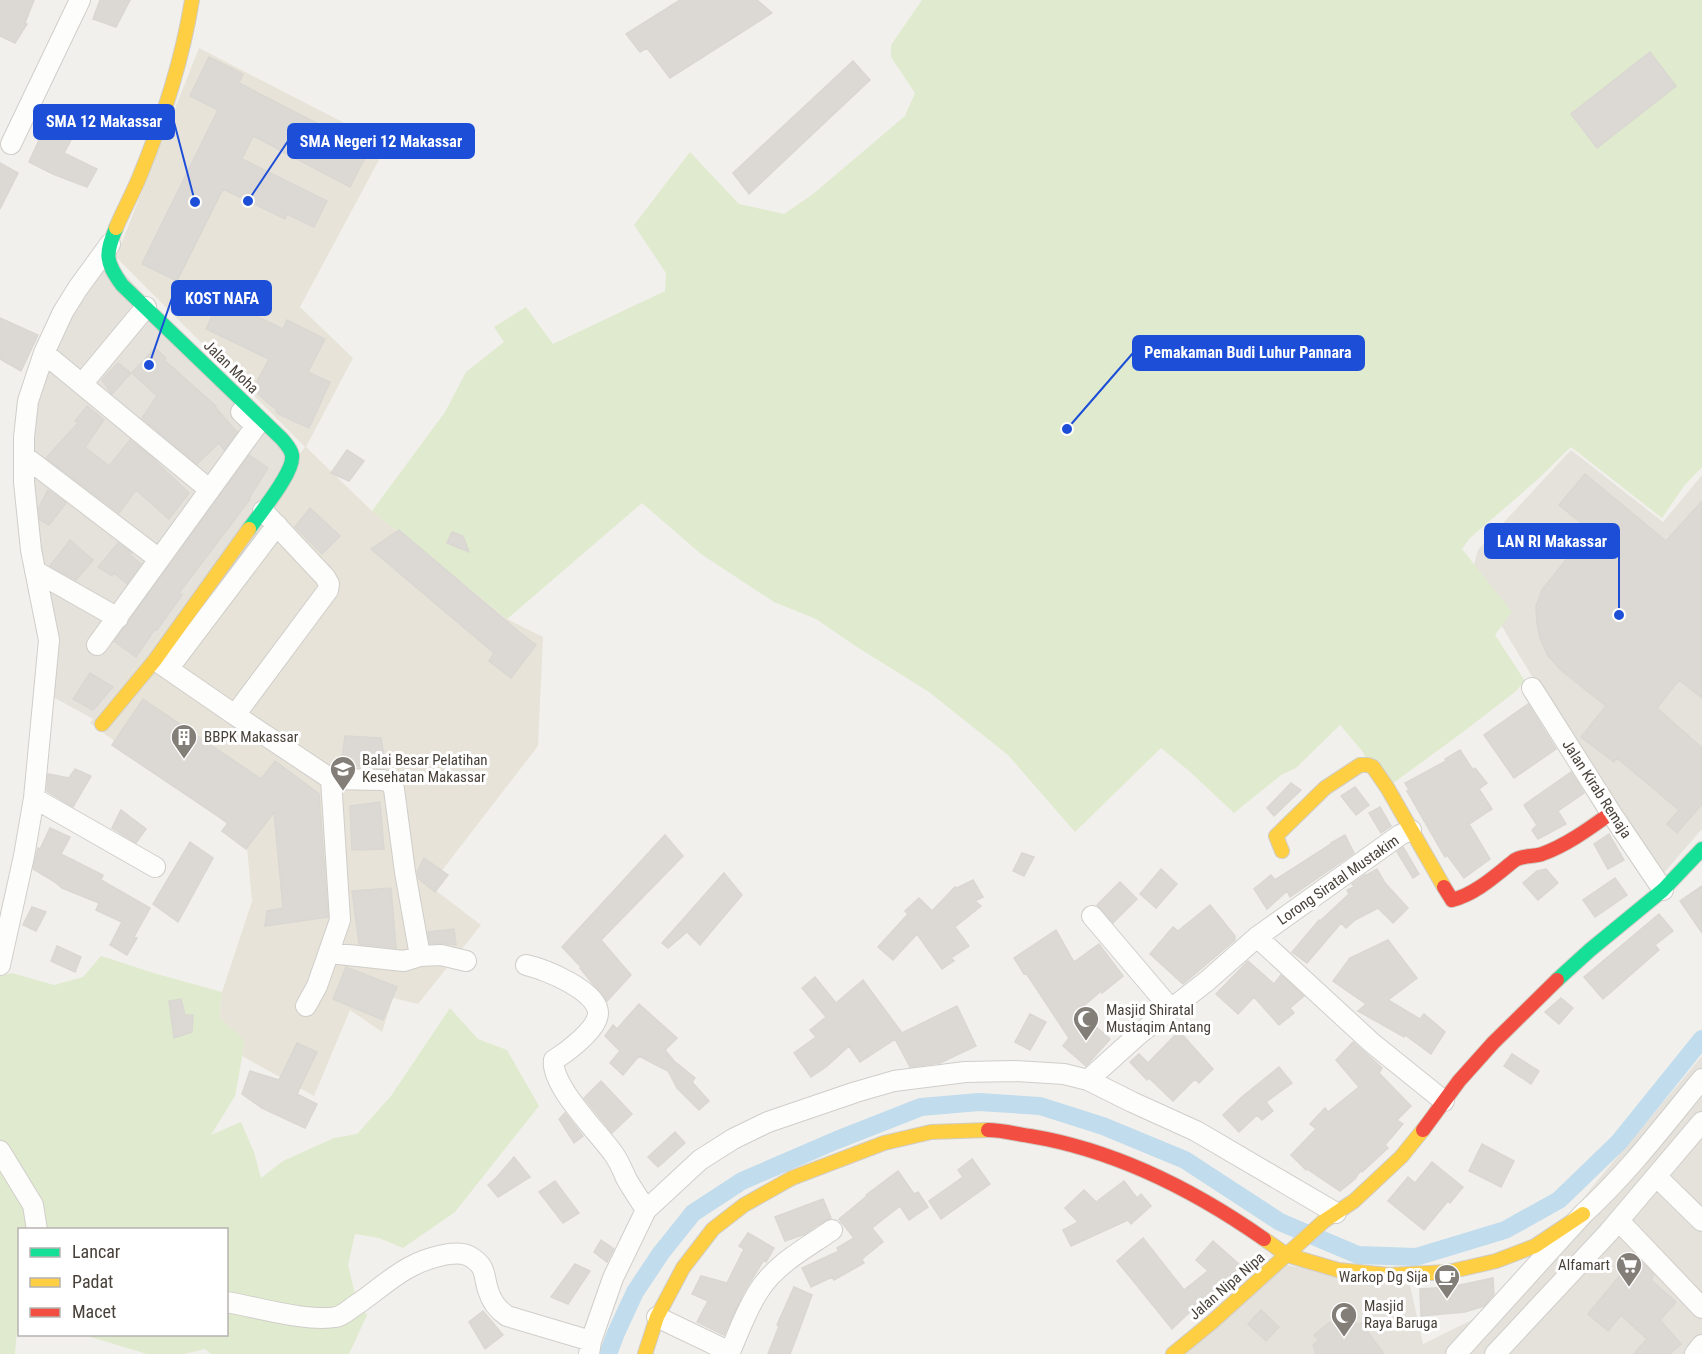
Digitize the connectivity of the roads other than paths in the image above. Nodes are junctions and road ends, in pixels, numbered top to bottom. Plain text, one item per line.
1 (80, 0) edge
2 (192, 0) edge
3 (11, 144) dead end
4 (110, 244) junction
5 (148, 309) junction
6 (44, 353) junction
7 (82, 384) junction
8 (24, 456) junction
9 (210, 490) junction
10 (270, 518) junction
11 (159, 559) junction
12 (36, 571) junction
13 (118, 618) junction
14 (97, 645) dead end
15 (162, 664) junction
16 (1532, 688) dead end
17 (236, 715) junction
18 (102, 724) dead end
19 (331, 779) junction
20 (34, 798) junction
21 (1611, 813) junction
22 (1411, 830) junction
23 (1702, 849) edge
24 (1282, 851) dead end
25 (155, 867) dead end
26 (1663, 890) junction
27 (1092, 916) dead end
28 (1257, 936) junction
29 (328, 953) junction
30 (420, 956) junction
31 (466, 961) dead end
32 (0, 965) edge
33 (526, 965) dead end
34 (306, 1006) dead end
35 (1171, 1009) junction
36 (1702, 1079) edge
37 (1088, 1080) junction
38 (1444, 1101) junction
39 (1702, 1122) edge
40 (0, 1151) edge
41 (1656, 1177) junction
42 (646, 1210) junction
43 (1583, 1214) junction
44 (1330, 1217) junction
45 (1619, 1221) junction
46 (1702, 1221) edge
47 (37, 1228) edge
48 (832, 1230) dead end
49 (1287, 1255) junction
50 (1509, 1295) junction
51 (228, 1302) edge
52 (1702, 1308) edge
53 (1532, 1314) junction
54 (657, 1317) junction
55 (1702, 1346) edge
56 (590, 1347) edge
57 (730, 1353) edge
58 (645, 1354) edge
59 (1173, 1354) edge
60 (1456, 1354) edge
61 (1495, 1354) edge
62 (1695, 1354) edge

1 - 3 street
2 - 4 street
4 - 5 street, Jalan Moha
4 - 6 street
5 - 7 street
5 - 9 street
5 - 10 street, Jalan Moha
6 - 7 street
6 - 8 street
7 - 9 street
8 - 11 street
8 - 12 street
9 - 11 street
10 - 15 street
10 - 17 street
11 - 13 street
12 - 13 street
12 - 20 street
13 - 14 street
15 - 17 street
15 - 18 street
16 - 21 street, Jalan Kirab Remaja
17 - 19 street
19 - 29 street
19 - 30 street
20 - 25 street
20 - 32 street
21 - 22 street, Lorong Siratal Mustakim
21 - 26 street, Jalan Kirab Remaja
22 - 24 street
22 - 28 street, Lorong Siratal Mustakim
23 - 26 street, Jalan Nipa Nipa
26 - 38 street, Jalan Nipa Nipa
27 - 35 street
28 - 35 street, Lorong Siratal Mustakim
28 - 38 street
29 - 30 street
29 - 34 street
30 - 31 street
33 - 42 street
35 - 37 street, Lorong Siratal Mustakim
36 - 43 street
37 - 42 street
37 - 44 street
38 - 44 street, Jalan Nipa Nipa
39 - 41 street
40 - 47 street
41 - 45 street
41 - 46 street
42 - 56 street
43 - 49 street
43 - 50 street
44 - 49 street, Jalan Nipa Nipa
45 - 52 street
45 - 53 street
48 - 57 street
49 - 54 street
49 - 59 street, Jalan Nipa Nipa
50 - 53 street
50 - 60 street
51 - 56 street
53 - 61 street
54 - 57 street
54 - 58 street
55 - 62 street

